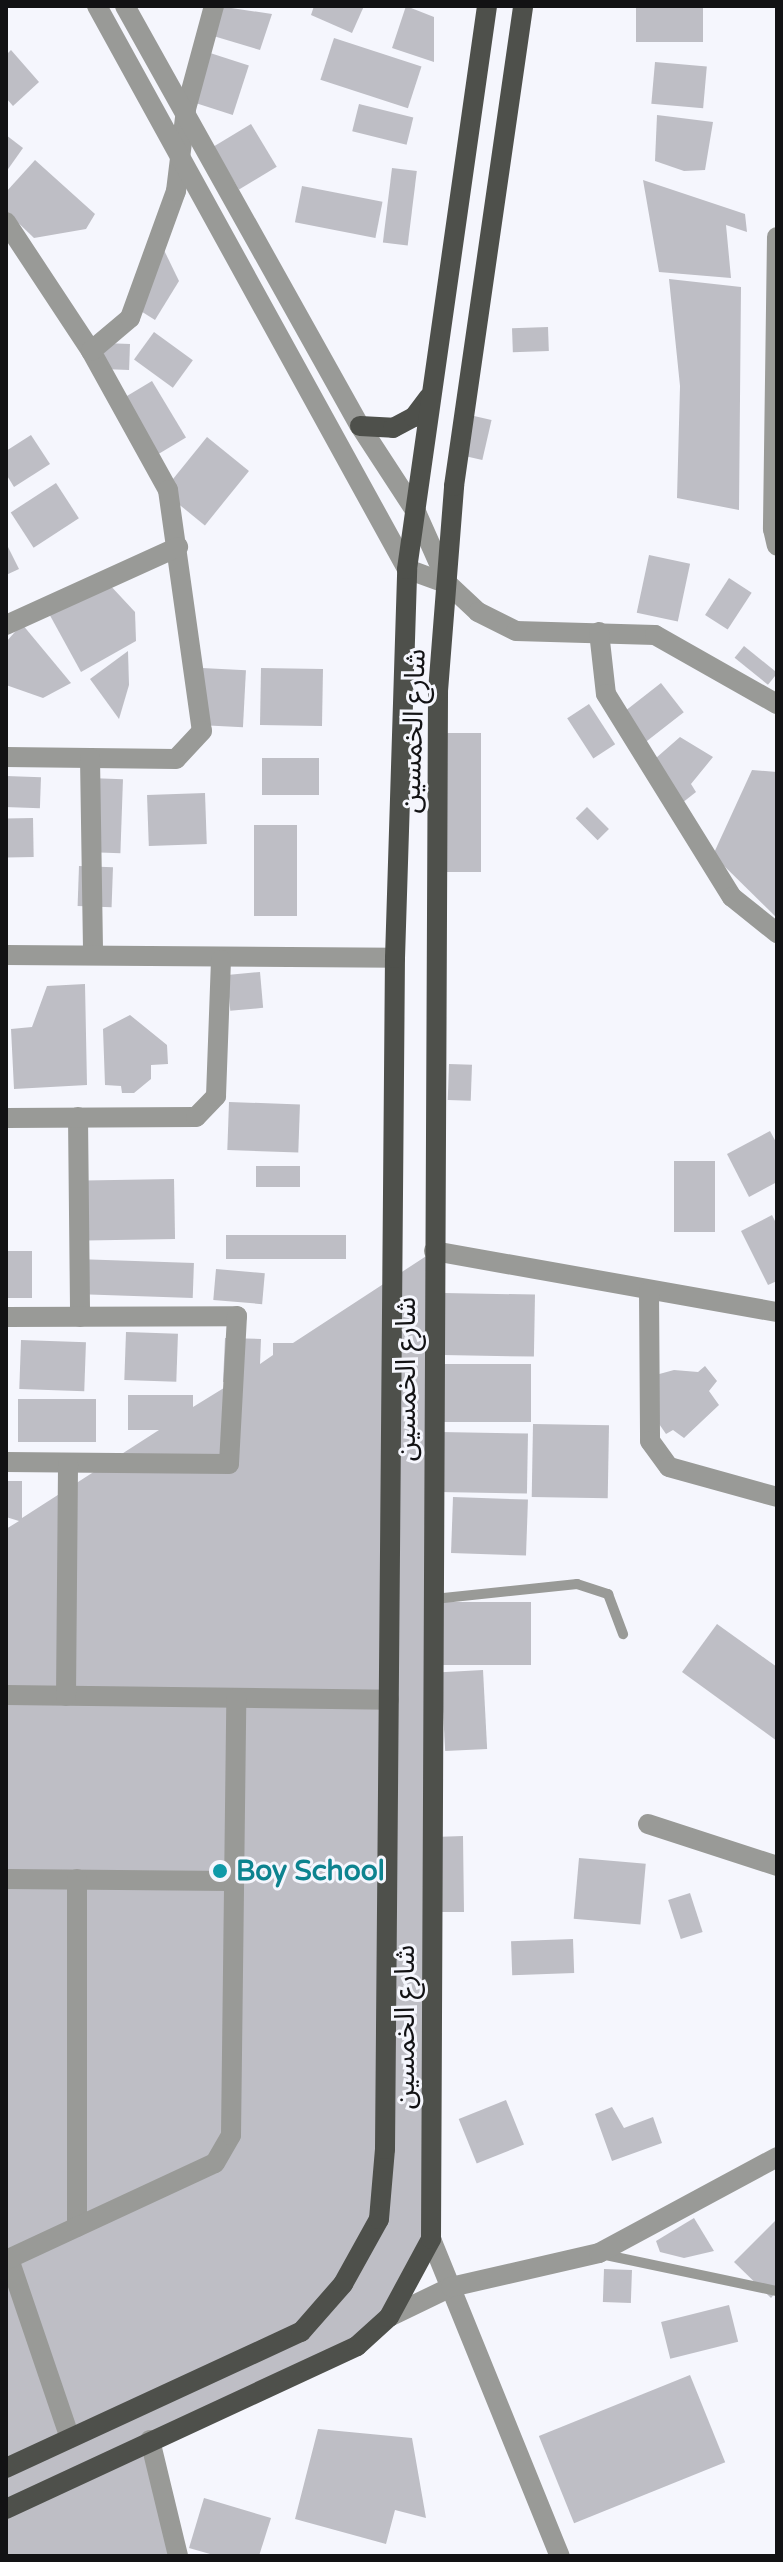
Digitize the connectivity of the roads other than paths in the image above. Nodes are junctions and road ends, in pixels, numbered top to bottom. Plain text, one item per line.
1 (97, 6) edge
2 (125, 6) edge
3 (214, 6) edge
4 (487, 6) edge
5 (523, 6) edge
6 (186, 109) junction
7 (179, 148) junction
8 (6, 222) edge
9 (777, 237) edge
10 (777, 263) edge
11 (91, 351) junction
12 (429, 397) junction
13 (360, 426) junction
14 (416, 512) junction
15 (776, 535) edge
16 (178, 547) junction
17 (407, 569) junction
18 (448, 584) junction
19 (6, 625) edge
20 (599, 632) junction
21 (777, 704) edge
22 (6, 757) edge
23 (90, 758) junction
24 (777, 933) edge
25 (6, 955) edge
26 (93, 955) junction
27 (395, 958) junction
28 (221, 960) junction
29 (78, 1117) junction
30 (6, 1118) edge
31 (434, 1251) junction
32 (649, 1291) junction
33 (777, 1312) edge
34 (6, 1317) edge
35 (80, 1317) junction
36 (6, 1462) edge
37 (68, 1464) junction
38 (777, 1497) edge
39 (434, 1599) junction
40 (623, 1634) dead end
41 (6, 1695) edge
42 (66, 1696) junction
43 (236, 1698) junction
44 (389, 1700) junction
45 (648, 1824) dead end
46 (777, 1866) edge
47 (6, 1879) edge
48 (77, 1879) junction
49 (232, 1881) junction
50 (777, 2157) edge
51 (77, 2227) junction
52 (431, 2239) junction
53 (599, 2253) junction
54 (8, 2260) edge
55 (451, 2287) junction
56 (777, 2291) edge
57 (389, 2317) junction
58 (70, 2438) junction
59 (150, 2440) junction
60 (6, 2468) edge
61 (6, 2509) edge
62 (178, 2556) edge
63 (560, 2556) edge

1 - 7 street
2 - 6 street
3 - 6 street
4 - 12 main road, شارع الخمسين
5 - 18 main road, شارع الخمسين
6 - 7 street
6 - 13 street
7 - 11 street
7 - 17 street
8 - 11 street
9 - 10 street
10 - 15 street
11 - 16 street
12 - 13 main road
12 - 14 main road, شارع الخمسين
13 - 14 street
14 - 17 main road, شارع الخمسين
14 - 18 street
16 - 19 street
16 - 23 street
17 - 18 street
17 - 27 main road, شارع الخمسين
18 - 20 street
18 - 31 main road, شارع الخمسين
20 - 21 street
20 - 24 street
22 - 23 street
23 - 26 street
25 - 26 street
26 - 28 street
27 - 28 street
27 - 44 main road, شارع الخمسين
28 - 29 street
29 - 30 street
29 - 35 street
31 - 32 street
31 - 39 main road, شارع الخمسين
32 - 33 street
32 - 38 street
34 - 35 street
35 - 37 street
36 - 37 street
37 - 42 street
39 - 40 lane
39 - 52 main road, شارع الخمسين
41 - 42 street
42 - 43 street
43 - 44 street
43 - 49 street
44 - 58 main road, شارع الخمسين
45 - 46 street
47 - 48 street
48 - 49 street
48 - 51 street
49 - 51 street
50 - 53 street
51 - 54 street
52 - 55 street
52 - 57 main road, شارع الخمسين
53 - 55 street
53 - 56 lane
54 - 58 street
55 - 57 street
55 - 63 street
57 - 59 main road, شارع الخمسين
58 - 60 main road, شارع الخمسين
59 - 61 main road, شارع الخمسين
59 - 62 street

